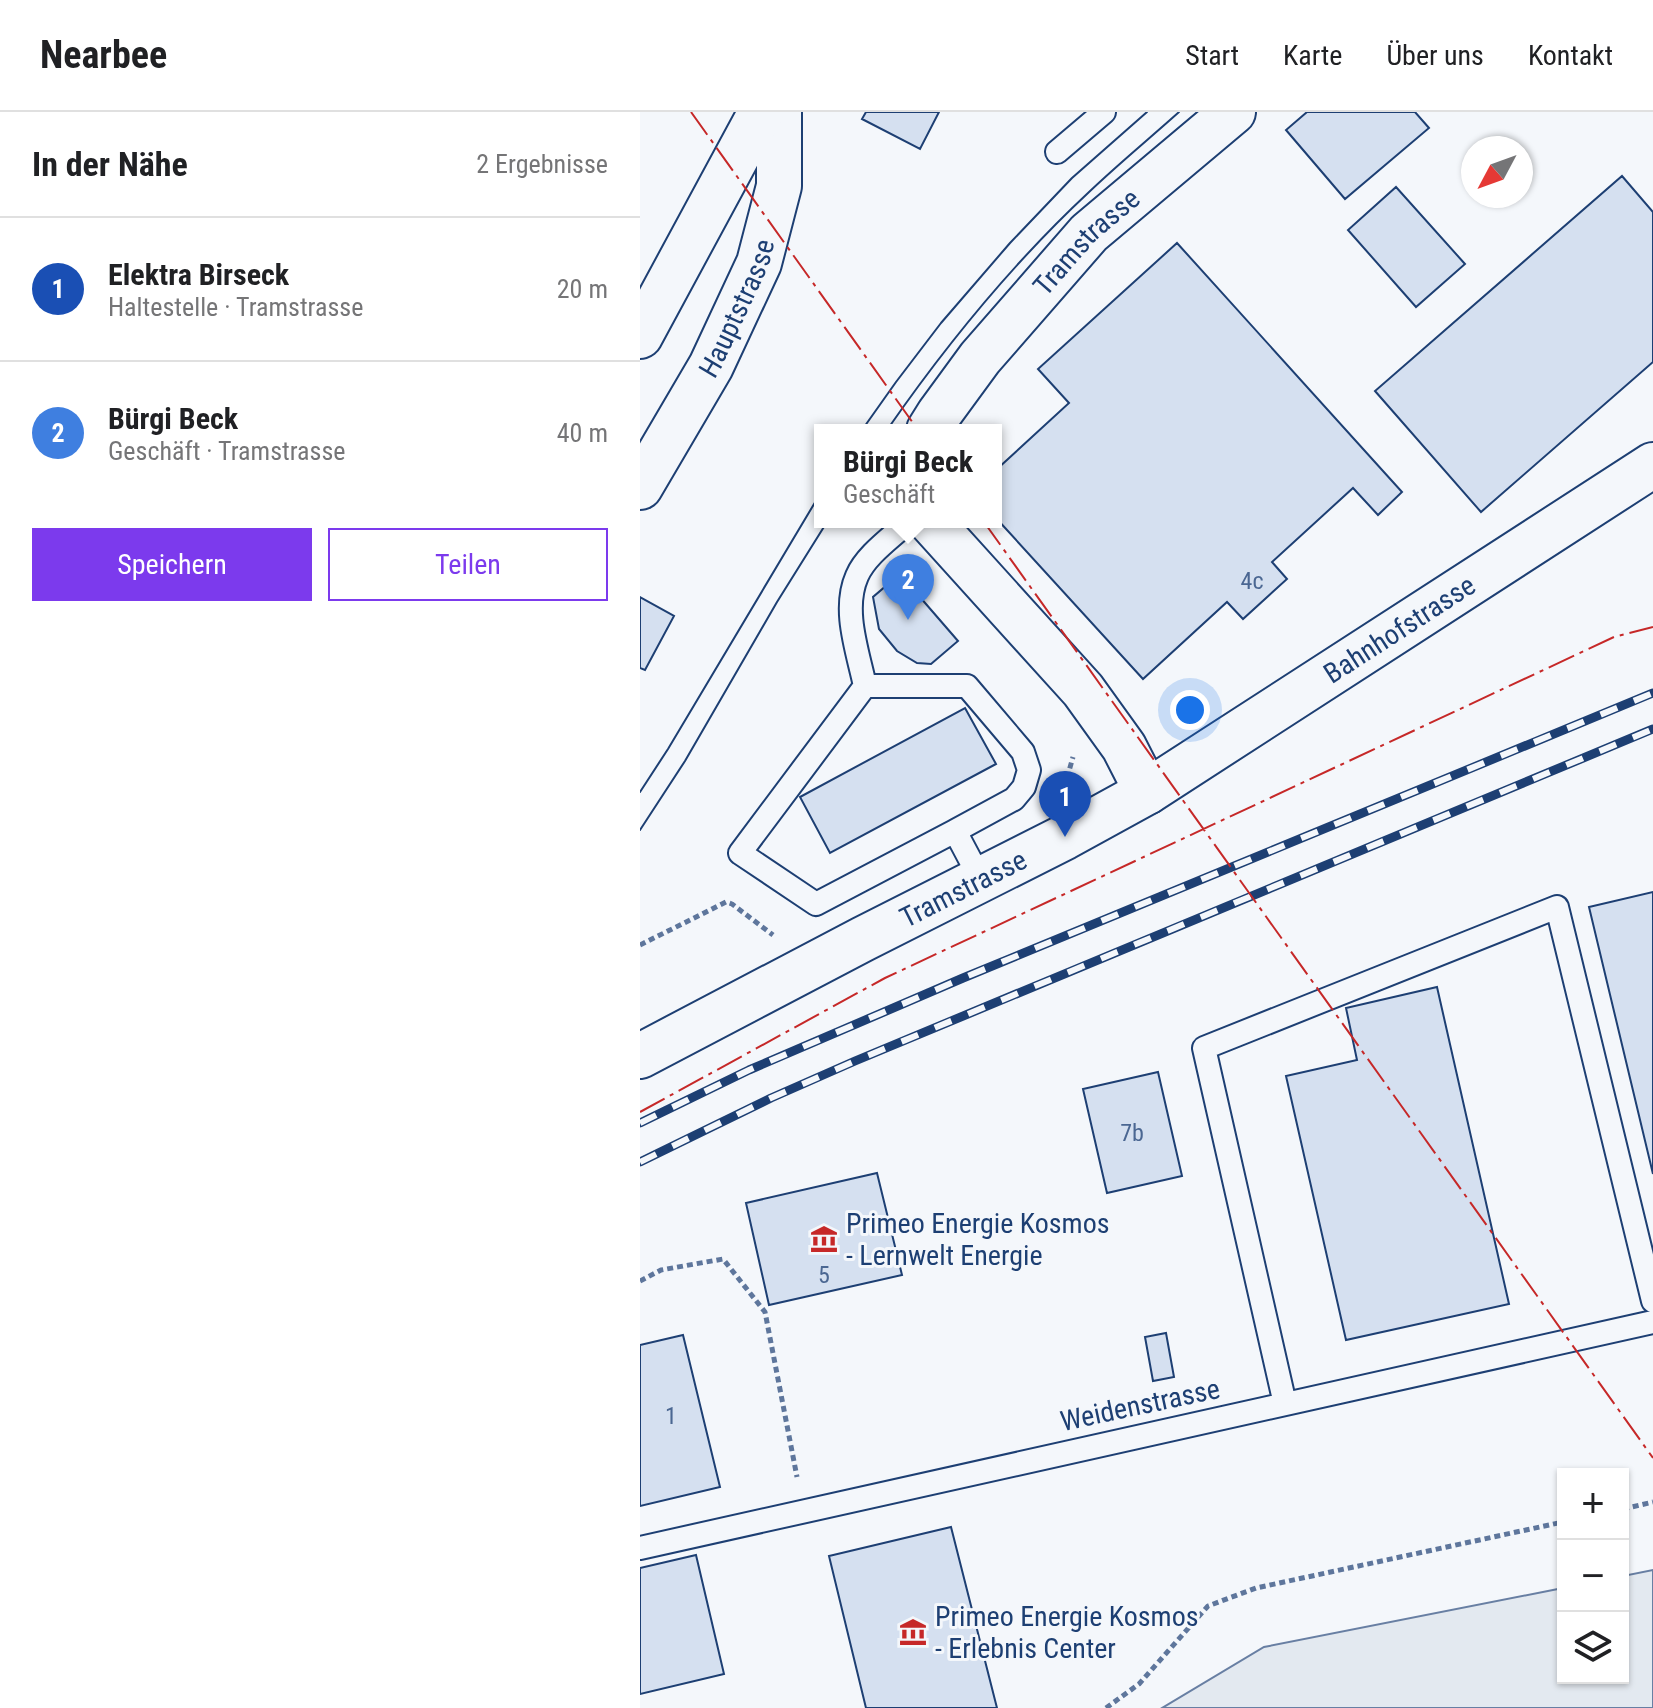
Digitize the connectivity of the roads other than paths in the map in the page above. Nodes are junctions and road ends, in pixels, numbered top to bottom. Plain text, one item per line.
1 (761, 112) edge
2 (779, 112) edge
3 (1104, 112) edge
4 (1233, 112) edge
5 (1057, 152) dead end
6 (640, 336) edge
7 (933, 424) edge
8 (1653, 465) edge
9 (640, 487) edge
10 (902, 528) edge
11 (936, 528) edge
12 (865, 686) junction
13 (1147, 792) junction
14 (955, 831) junction
15 (981, 880) junction
16 (640, 1056) edge
17 (1653, 1301) edge
18 (1653, 1322) edge
19 (1285, 1404) junction
20 (640, 1548) edge

1 - 6 street
2 - 9 street, Hauptstrasse
3 - 5 lane
4 - 7 street, Tramstrasse
8 - 13 street, Bahnhofstrasse
10 - 12 lane
11 - 13 street
12 - 14 lane
12 - 14 lane
13 - 15 street, Tramstrasse
14 - 15 lane
15 - 16 street, Tramstrasse
17 - 19 lane
18 - 19 lane, Weidenstrasse
19 - 20 lane, Weidenstrasse

